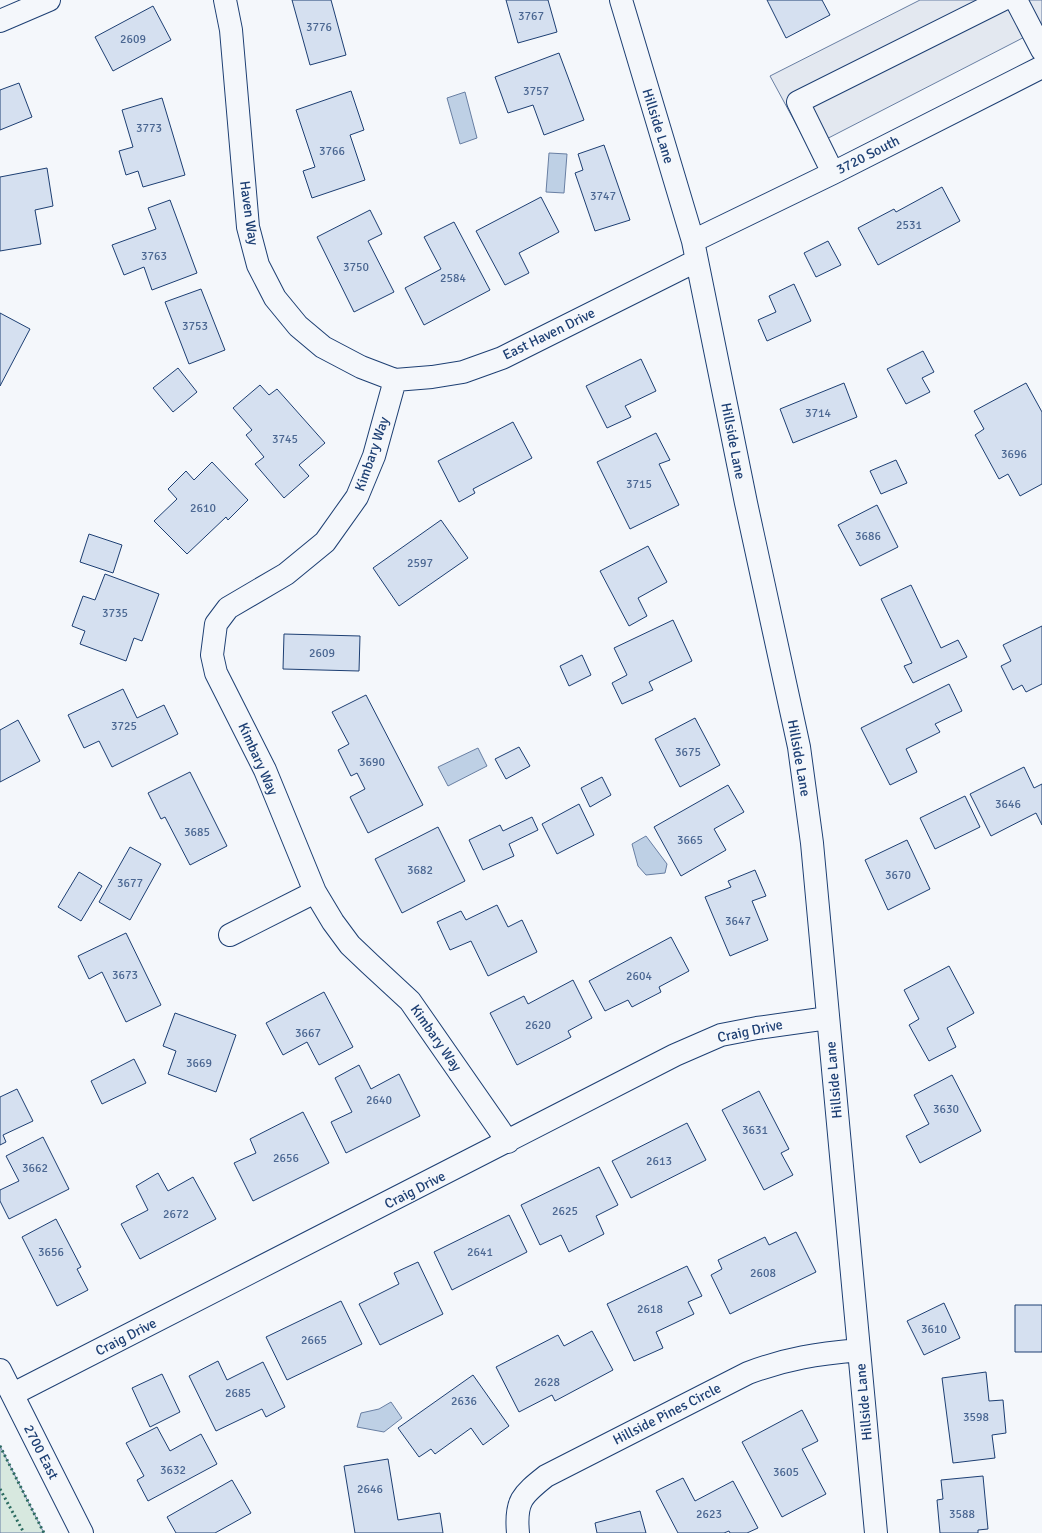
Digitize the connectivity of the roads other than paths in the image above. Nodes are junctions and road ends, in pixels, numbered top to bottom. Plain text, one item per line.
1 (49, 0) edge
2 (225, 0) edge
3 (621, 0) edge
4 (1002, 0) edge
5 (1016, 0) edge
6 (0, 21) edge
7 (1042, 50) edge
8 (1042, 67) edge
9 (833, 173) junction
10 (694, 251) junction
11 (394, 380) junction
12 (315, 892) junction
13 (230, 935) dead end
14 (828, 1018) junction
15 (508, 1142) junction
16 (859, 1350) junction
17 (0, 1370) edge
18 (13, 1394) junction
19 (82, 1533) edge
20 (518, 1533) edge
21 (876, 1533) edge

1 - 6 street
2 - 11 street, Haven Way
3 - 10 street, Hillside Lane
4 - 9 street
5 - 7 street
8 - 9 street, 3720 South
9 - 10 street, 3720 South
10 - 11 street, East Haven Drive
10 - 14 street, Hillside Lane
11 - 12 street, Kimbary Way
12 - 13 street
12 - 15 street, Kimbary Way
14 - 15 street, Craig Drive
14 - 16 street, Hillside Lane
15 - 18 street, Craig Drive
16 - 20 street, Hillside Pines Circle
16 - 21 street, Hillside Lane
17 - 18 street, 2700 East
18 - 19 street, 2700 East

